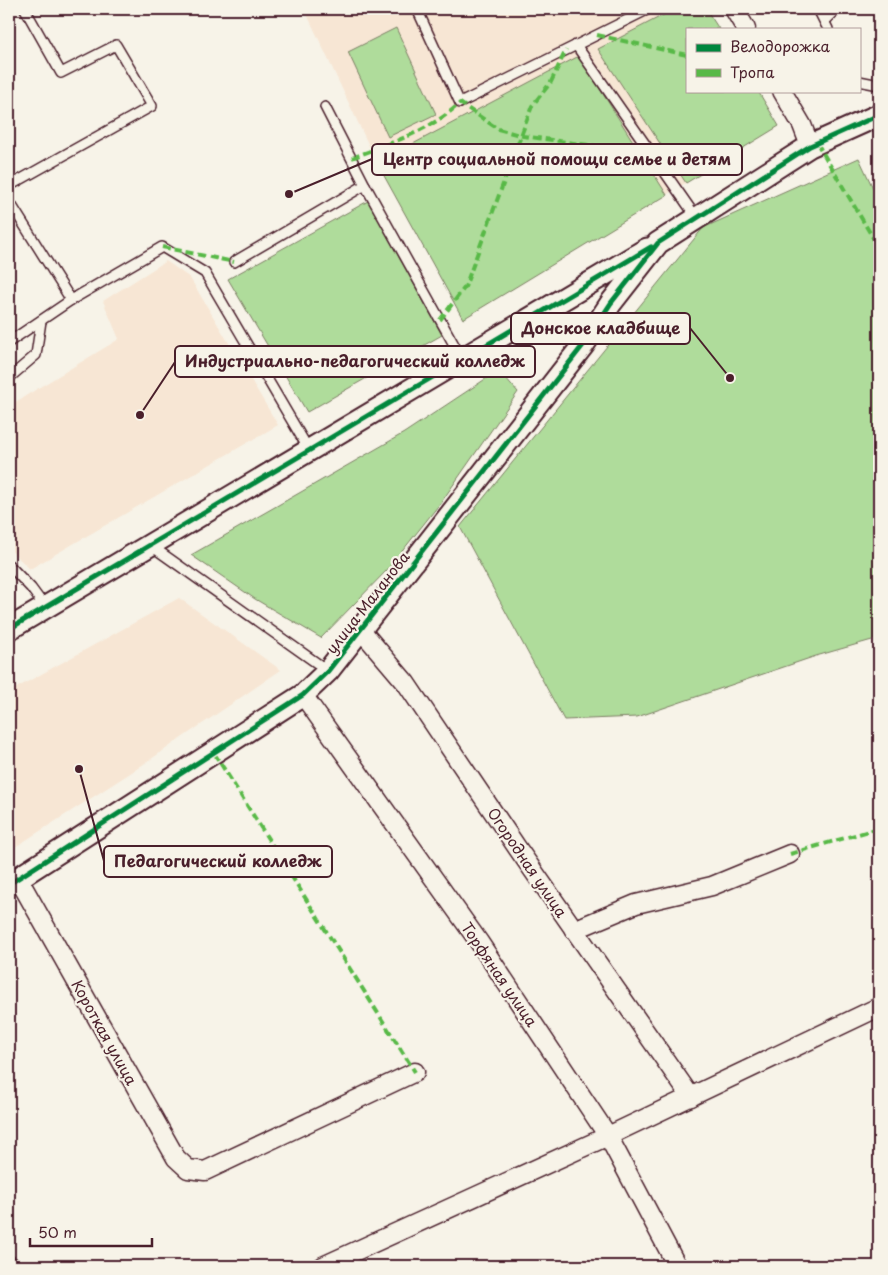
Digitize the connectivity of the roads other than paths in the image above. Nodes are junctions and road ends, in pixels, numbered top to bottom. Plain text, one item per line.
1 (25, 9) edge
2 (417, 9) edge
3 (649, 9) edge
4 (734, 9) edge
5 (818, 9) edge
6 (838, 9) edge
7 (826, 25) edge
8 (745, 28) edge
9 (576, 45) junction
10 (860, 81) edge
11 (879, 85) edge
12 (783, 92) edge
13 (325, 107) dead end
14 (879, 115) edge
15 (810, 146) junction
16 (365, 185) junction
17 (9, 186) edge
18 (9, 201) edge
19 (696, 217) junction
20 (658, 242) junction
21 (234, 262) dead end
22 (71, 300) junction
23 (41, 321) junction
24 (9, 342) edge
25 (463, 359) junction
26 (9, 378) edge
27 (309, 450) junction
28 (150, 545) junction
29 (9, 564) edge
30 (45, 607) junction
31 (9, 628) edge
32 (361, 630) junction
33 (328, 671) junction
34 (303, 695) junction
35 (790, 854) dead end
36 (14, 881) edge
37 (574, 930) junction
38 (879, 1007) edge
39 (415, 1072) dead end
40 (691, 1097) junction
41 (608, 1136) junction
42 (323, 1266) edge
43 (677, 1266) edge

1 - 17 lane
2 - 9 lane
3 - 9 lane
4 - 8 street
5 - 7 lane
6 - 7 lane
9 - 19 lane
10 - 11 lane
12 - 15 street
13 - 16 lane
14 - 15 street, улица Маланова
15 - 19 street, улица Маланова
16 - 21 lane
16 - 25 lane
18 - 22 lane
19 - 20 street, улица Маланова
20 - 25 street, улица Маланова
20 - 32 street, улица Маланова
22 - 23 lane
22 - 27 lane
23 - 24 lane
23 - 26 lane
25 - 27 street, улица Маланова
27 - 28 street, улица Маланова
28 - 30 street, улица Маланова
28 - 33 lane
29 - 30 lane
30 - 31 street, улица Маланова
32 - 33 street, улица Маланова
32 - 37 street, Огородная улица
33 - 34 street, улица Маланова
34 - 36 street, улица Маланова
34 - 41 street, Торфяная улица
35 - 37 street
36 - 39 street, Короткая улица
37 - 40 street, Огородная улица
38 - 40 street
40 - 41 street
41 - 42 street
41 - 43 street, Торфяная улица

